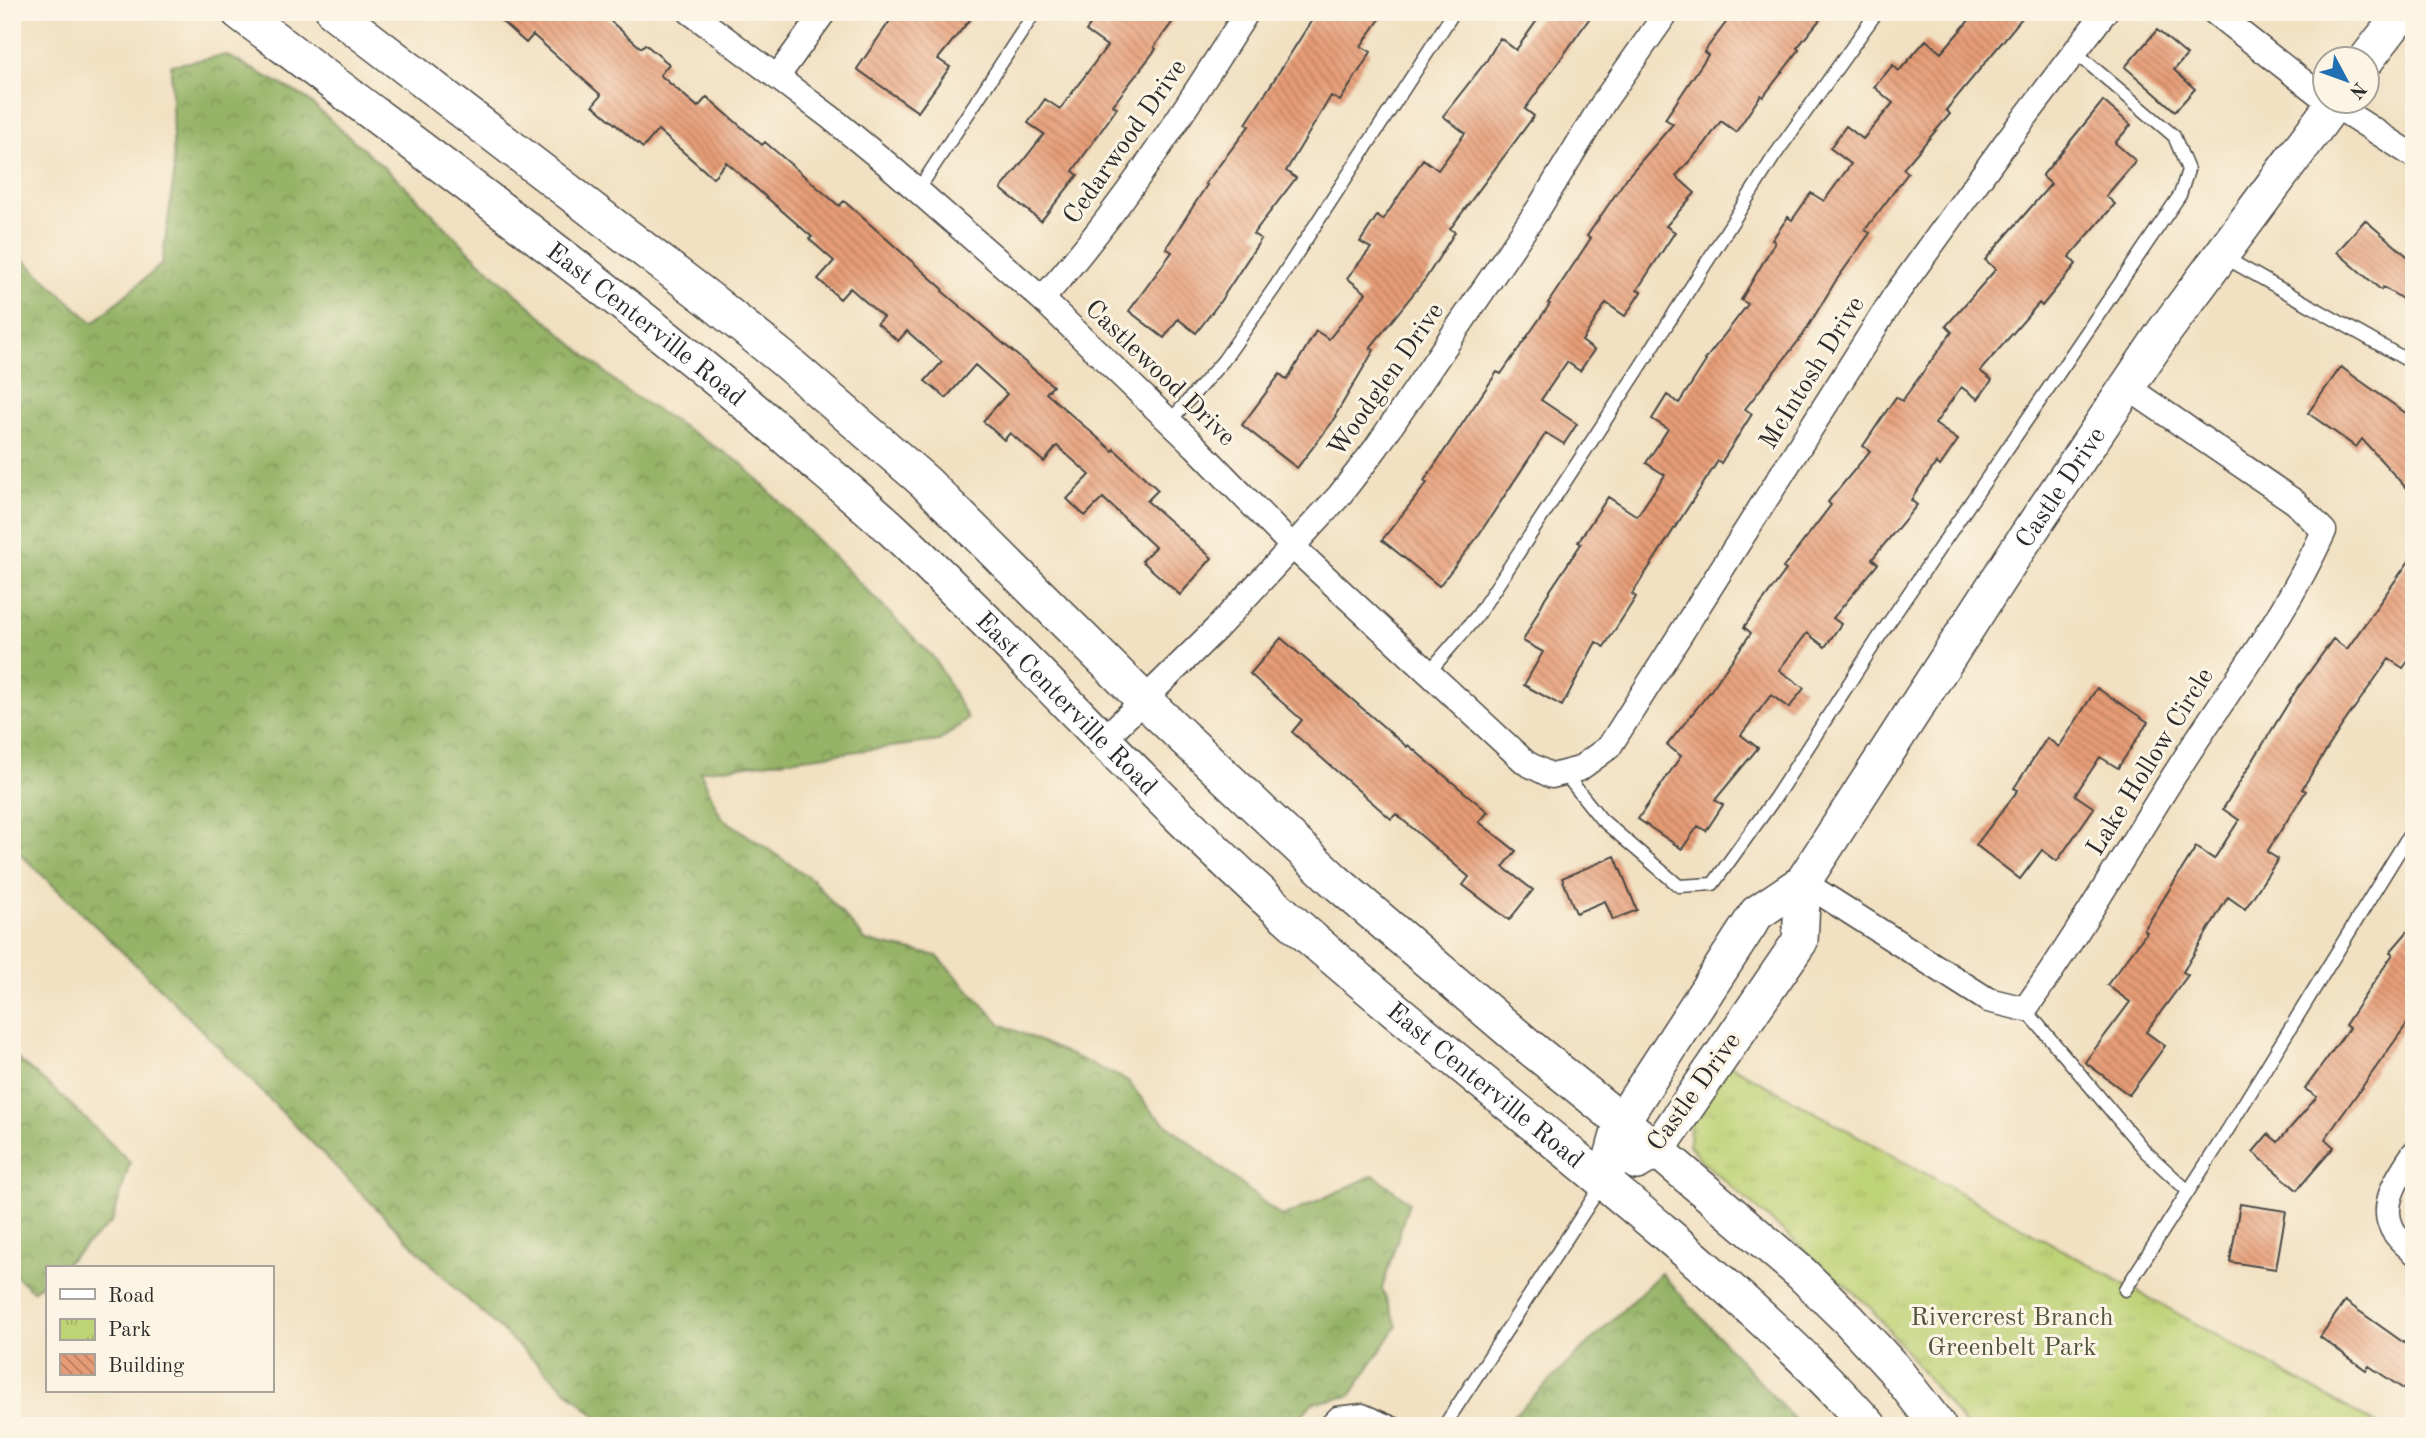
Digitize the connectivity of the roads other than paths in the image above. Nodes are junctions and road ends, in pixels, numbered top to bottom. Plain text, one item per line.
1 (239, 12) edge
2 (334, 12) edge
3 (690, 12) edge
4 (824, 12) edge
5 (1035, 12) edge
6 (1247, 12) edge
7 (1454, 12) edge
8 (1667, 12) edge
9 (1877, 12) edge
10 (2105, 12) edge
11 (2214, 12) edge
12 (2403, 12) edge
13 (2378, 46) edge
14 (2075, 52) junction
15 (777, 76) junction
16 (2310, 86) edge
17 (2319, 116) edge
18 (2353, 116) edge
19 (2414, 156) edge
20 (918, 190) junction
21 (2220, 255) junction
22 (1042, 299) junction
23 (2414, 364) edge
24 (2127, 387) junction
25 (1170, 421) junction
26 (1292, 546) junction
27 (1428, 673) junction
28 (1144, 700) junction
29 (1103, 740) junction
30 (1571, 771) junction
31 (2414, 827) edge
32 (1803, 882) junction
33 (2025, 1009) junction
34 (1622, 1121) junction
35 (1657, 1150) junction
36 (2414, 1153) edge
37 (1605, 1182) junction
38 (2188, 1191) junction
39 (2414, 1252) edge
40 (2124, 1290) dead end
41 (1324, 1426) edge
42 (1400, 1426) edge
43 (1444, 1426) edge
44 (1869, 1426) edge
45 (1938, 1426) edge

1 - 29 main road, East Centerville Road
2 - 28 main road
3 - 15 street, Castlewood Drive
4 - 15 street
5 - 20 lane
6 - 22 street, Cedarwood Drive
7 - 25 lane
8 - 26 street, Woodglen Drive
9 - 27 lane
10 - 14 street, McIntosh Drive
11 - 16 street
12 - 13 main road
14 - 30 street, McIntosh Drive
14 - 30 lane
15 - 20 street, Castlewood Drive
17 - 21 main road, Castle Drive
18 - 19 street
20 - 22 street, Castlewood Drive
21 - 23 lane
21 - 24 main road, Castle Drive
22 - 25 street, Castlewood Drive
24 - 32 main road, Castle Drive
24 - 33 street, Lake Hollow Circle
25 - 26 street, Castlewood Drive
26 - 27 street, Castlewood Drive
26 - 28 street, Woodglen Drive
27 - 30 street, Castlewood Drive
28 - 29 street, Woodglen Drive
28 - 34 main road
29 - 37 main road, East Centerville Road
31 - 38 lane
32 - 33 street
32 - 34 main road, Castle Drive
32 - 35 main road, Castle Drive
33 - 38 lane
34 - 35 main road
34 - 37 main road, Castle Drive
35 - 37 main road, Castle Drive
35 - 45 main road
36 - 39 street
37 - 43 lane
37 - 44 main road, East Centerville Road
38 - 40 lane
41 - 42 lane

